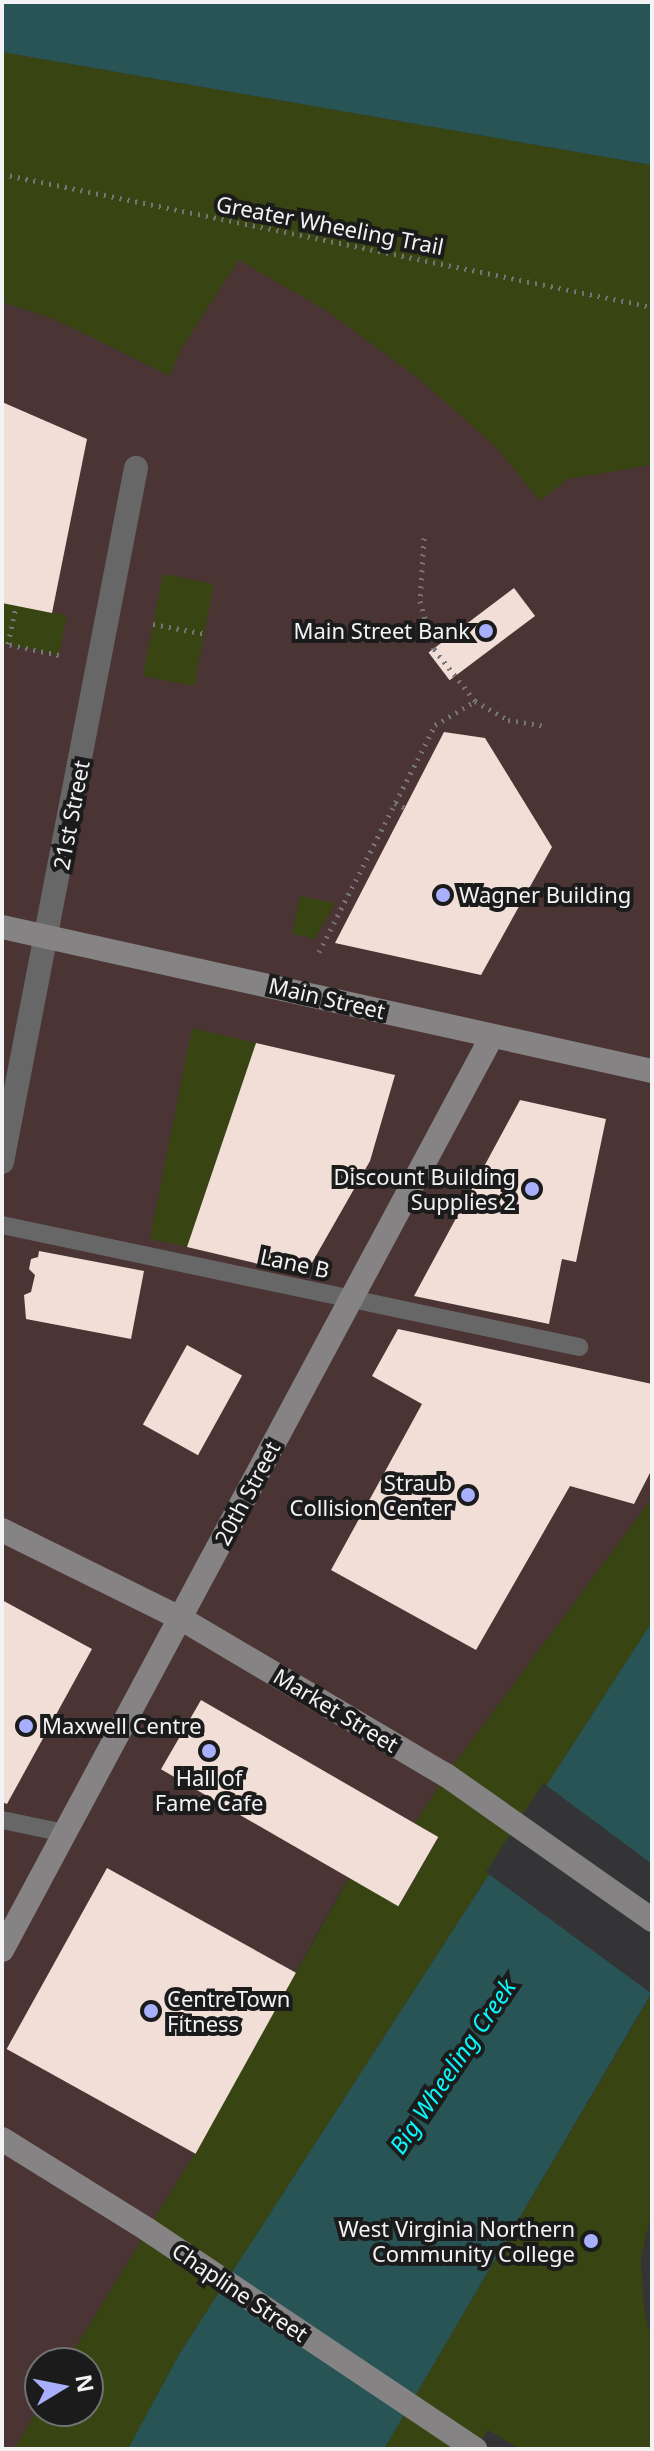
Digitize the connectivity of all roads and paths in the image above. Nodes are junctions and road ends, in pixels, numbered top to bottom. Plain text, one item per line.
1 (2, 174) edge
2 (652, 307) edge
3 (136, 468) dead end
4 (424, 538) dead end
5 (16, 606) dead end
6 (153, 624) dead end
7 (206, 634) dead end
8 (5, 644) edge
9 (59, 655) dead end
10 (475, 701) junction
11 (544, 726) dead end
12 (395, 803) junction
13 (405, 808) dead end
14 (2, 927) edge
15 (47, 936) junction
16 (319, 952) dead end
17 (492, 1036) junction
18 (652, 1071) edge
19 (2, 1162) edge
20 (2, 1225) edge
21 (350, 1299) junction
22 (579, 1347) dead end
23 (2, 1530) edge
24 (180, 1618) junction
25 (2, 1820) edge
26 (65, 1833) junction
27 (652, 1920) edge
28 (2, 1950) edge
29 (2, 2139) edge
30 (465, 2444) edge

1 - 2 path, Greater Wheeling Trail
3 - 15 street, 21st Street
4 - 10 path
5 - 8 path
6 - 7 path
8 - 9 path
10 - 11 path
10 - 12 path
12 - 13 path
12 - 16 path
14 - 15 street, Main Street
15 - 17 street, Main Street
15 - 19 street, 21st Street
17 - 18 street, Main Street
17 - 21 street, 20th Street
20 - 21 lane, Lane B
21 - 22 lane, Lane B
21 - 24 street, 20th Street
23 - 24 street, Market Street
24 - 26 street, 20th Street
24 - 27 street, Market Street
25 - 26 lane
26 - 28 street, 20th Street
29 - 30 street, Chapline Street

